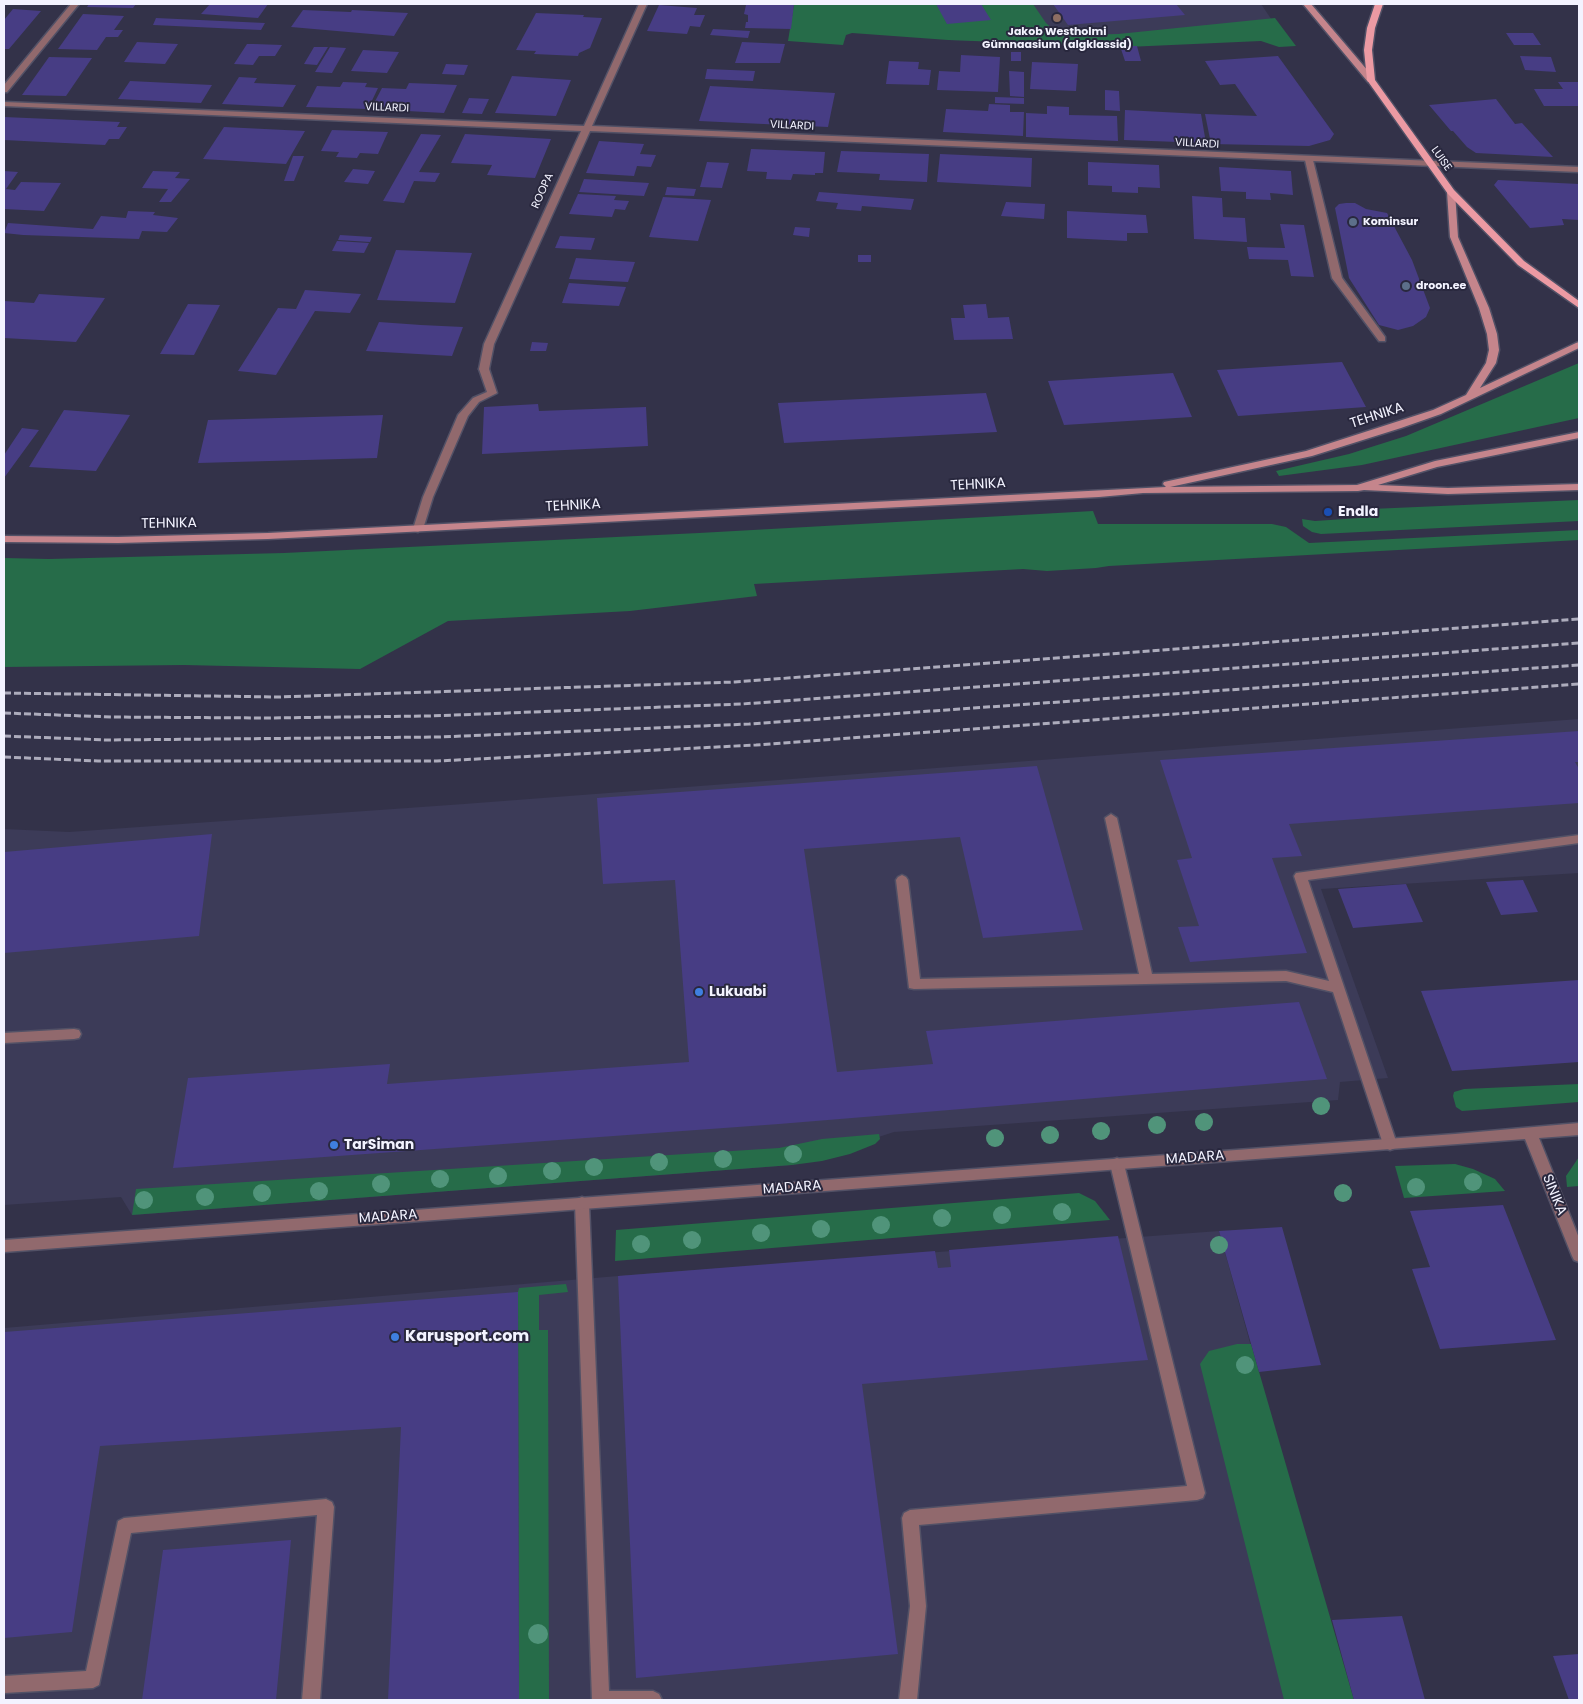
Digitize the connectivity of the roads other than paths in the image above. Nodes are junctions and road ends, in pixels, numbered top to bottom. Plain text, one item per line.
1 (75, 4) edge
2 (643, 4) edge
3 (1307, 4) edge
4 (1378, 4) edge
5 (1371, 80) junction
6 (4, 90) edge
7 (4, 104) edge
8 (586, 128) junction
9 (1310, 160) junction
10 (1432, 165) junction
11 (1579, 170) edge
12 (1451, 192) junction
13 (1579, 305) edge
14 (1382, 339) dead end
15 (1579, 345) edge
16 (1470, 396) junction
17 (1579, 435) edge
18 (1579, 487) edge
19 (1358, 488) junction
20 (1144, 490) junction
21 (418, 529) junction
22 (4, 539) edge
23 (1111, 818) dead end
24 (1579, 839) edge
25 (902, 880) dead end
26 (1147, 979) junction
27 (1338, 988) junction
28 (74, 1034) dead end
29 (4, 1038) edge
30 (1579, 1129) edge
31 (1530, 1133) junction
32 (1390, 1144) junction
33 (1117, 1164) junction
34 (582, 1203) junction
35 (4, 1246) edge
36 (1579, 1256) edge
37 (4, 1685) edge
38 (311, 1700) edge
39 (653, 1700) edge
40 (908, 1700) edge

1 - 6 street
2 - 8 street, ROOPA
3 - 5 main road, LUISE
4 - 5 main road
5 - 10 main road, LUISE
7 - 8 street, VILLARDI
8 - 9 street, VILLARDI
8 - 21 street, ROOPA
9 - 10 street, VILLARDI
9 - 14 street
10 - 11 street, VILLARDI
10 - 12 main road, LUISE
12 - 13 main road, LUISE
12 - 16 main road
15 - 16 main road, TEHNIKA
16 - 20 main road, TEHNIKA
17 - 19 main road, TEHNIKA
18 - 19 main road
19 - 20 main road, TEHNIKA
20 - 21 main road, TEHNIKA
21 - 22 main road, TEHNIKA
23 - 26 street
24 - 27 street
25 - 26 street
26 - 27 street
27 - 32 street
28 - 29 street
30 - 31 street, MADARA
31 - 32 street, MADARA
31 - 36 street, SINIKA
32 - 33 street, MADARA
33 - 34 street, MADARA
33 - 40 street
34 - 35 street, MADARA
34 - 39 street
37 - 38 street

